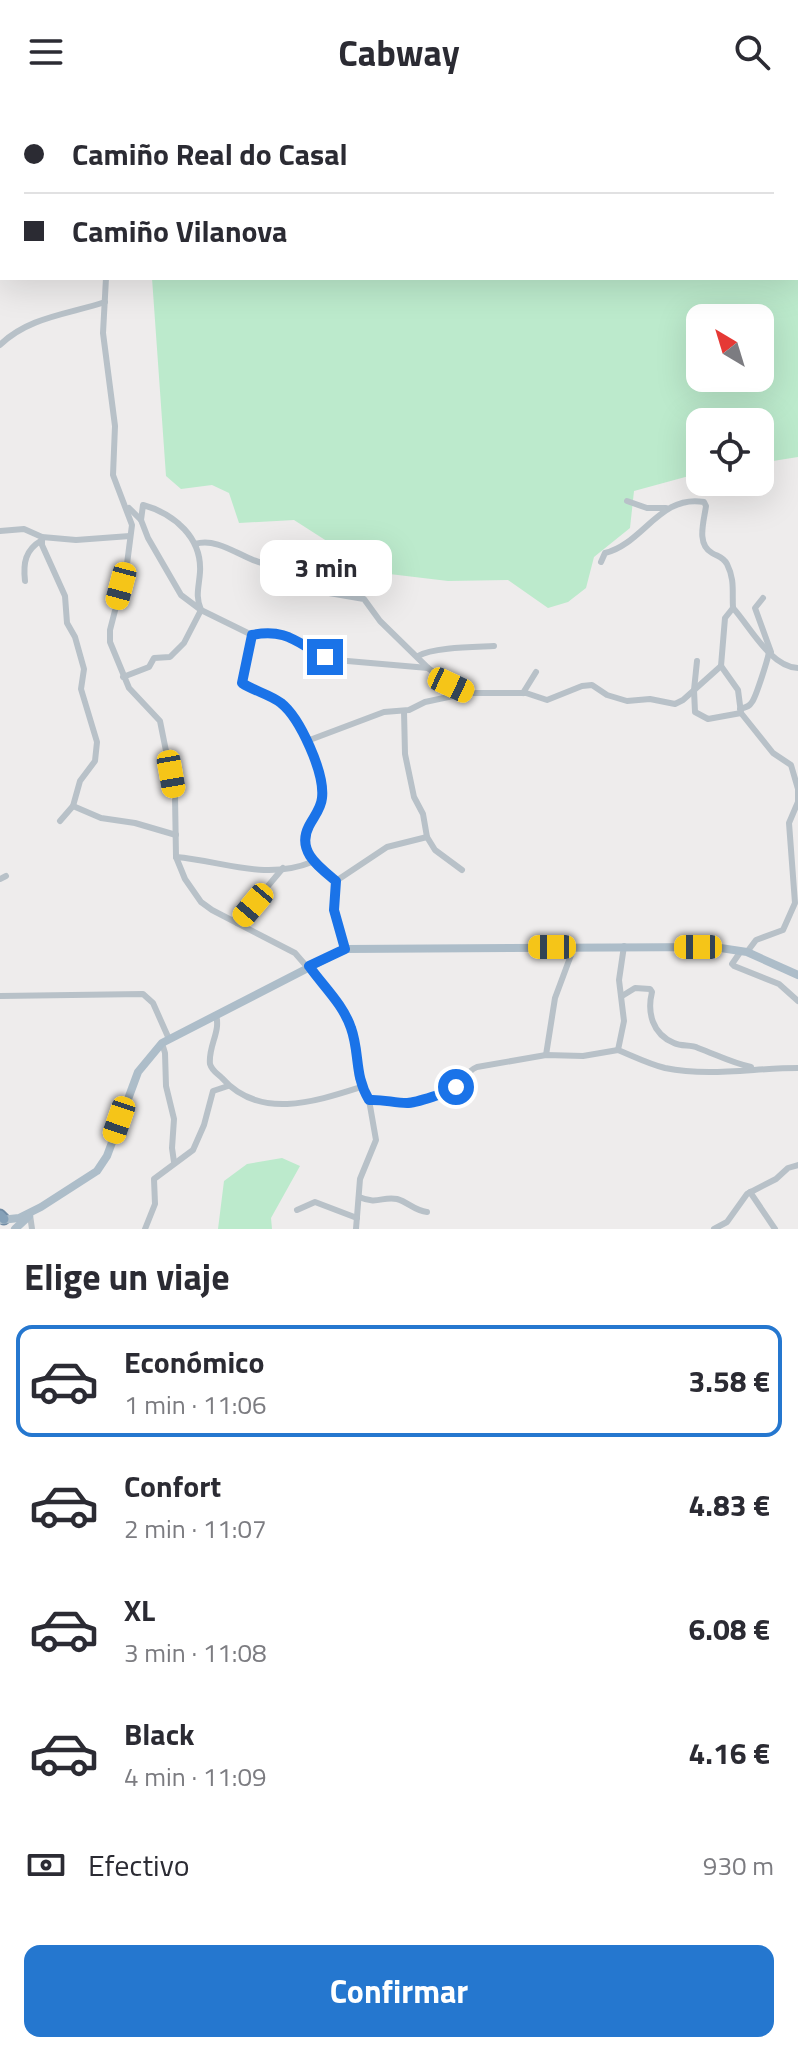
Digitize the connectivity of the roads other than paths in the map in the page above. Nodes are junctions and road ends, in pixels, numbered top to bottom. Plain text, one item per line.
1 (106, 280) edge
2 (105, 302) junction
3 (0, 345) edge
4 (627, 501) dead end
5 (126, 507) junction
6 (666, 508) junction
7 (141, 520) junction
8 (0, 531) edge
9 (130, 536) junction
10 (42, 538) junction
11 (195, 544) junction
12 (601, 562) dead end
13 (25, 581) dead end
14 (763, 598) dead end
15 (733, 608) junction
16 (201, 610) junction
17 (252, 635) junction
18 (494, 646) dead end
19 (770, 652) junction
20 (418, 656) junction
21 (697, 661) dead end
22 (721, 666) junction
23 (428, 668) junction
24 (798, 668) edge
25 (536, 672) dead end
26 (123, 677) junction
27 (694, 690) junction
28 (467, 693) junction
29 (523, 693) junction
30 (404, 711) junction
31 (741, 711) junction
32 (307, 741) junction
33 (798, 802) edge
34 (73, 806) junction
35 (60, 821) dead end
36 (176, 835) junction
37 (427, 837) junction
38 (176, 857) junction
39 (312, 862) junction
40 (283, 868) junction
41 (462, 870) dead end
42 (336, 881) junction
43 (237, 923) junction
44 (624, 946) junction
45 (574, 947) junction
46 (345, 949) junction
47 (744, 952) junction
48 (309, 966) junction
49 (798, 975) edge
50 (0, 996) edge
51 (622, 996) junction
52 (798, 1001) edge
53 (216, 1015) junction
54 (166, 1041) junction
55 (618, 1050) junction
56 (546, 1055) junction
57 (798, 1068) edge
58 (763, 1069) junction
59 (228, 1086) junction
60 (361, 1087) junction
61 (369, 1100) junction
62 (174, 1162) junction
63 (798, 1165) edge
64 (750, 1192) junction
65 (359, 1197) junction
66 (41, 1207) junction
67 (297, 1210) dead end
68 (427, 1212) dead end
69 (30, 1215) junction
70 (357, 1218) junction
71 (3, 1219) edge
72 (14, 1229) edge
73 (32, 1229) edge
74 (145, 1229) edge
75 (356, 1229) edge
76 (714, 1229) edge
77 (775, 1229) edge

1 - 2 street
2 - 3 street
2 - 5 street
4 - 6 street
5 - 7 street
5 - 9 street
6 - 12 street
6 - 15 street
7 - 11 street
7 - 16 street
8 - 10 street
9 - 10 street
9 - 26 street
10 - 13 street
10 - 34 street
11 - 16 street
11 - 20 street
14 - 19 street
15 - 19 street
15 - 22 street
16 - 17 street
16 - 26 street
17 - 23 street
17 - 32 street
18 - 20 street
19 - 24 street
19 - 31 street
20 - 23 street
21 - 27 street
22 - 27 street
22 - 31 street
23 - 28 street
25 - 29 street
26 - 36 street
27 - 29 street
27 - 31 street
28 - 29 street
28 - 30 street
30 - 32 street
30 - 37 street
31 - 33 street
32 - 39 street
33 - 47 street
34 - 35 street
34 - 36 street
36 - 38 street
37 - 41 street
37 - 42 street
38 - 40 street
38 - 43 street
39 - 40 street
39 - 42 street
40 - 43 street
42 - 46 street
43 - 48 street
44 - 45 main road
44 - 47 main road
44 - 51 street
45 - 46 main road
45 - 56 street
46 - 48 main road
47 - 49 main road
47 - 52 street
48 - 53 main road
48 - 60 street
50 - 54 street
51 - 55 street
51 - 58 street
53 - 54 main road
53 - 59 street
54 - 62 street
54 - 66 main road
55 - 56 street
55 - 58 street
56 - 61 street
57 - 58 street
59 - 60 street
59 - 62 street
60 - 61 street
61 - 65 street
62 - 74 street
63 - 64 street
64 - 76 street
64 - 77 street
65 - 68 street
65 - 70 street
66 - 69 main road
66 - 71 main road
67 - 70 street
69 - 72 main road
69 - 73 street
70 - 75 street
71 - 72 main road

